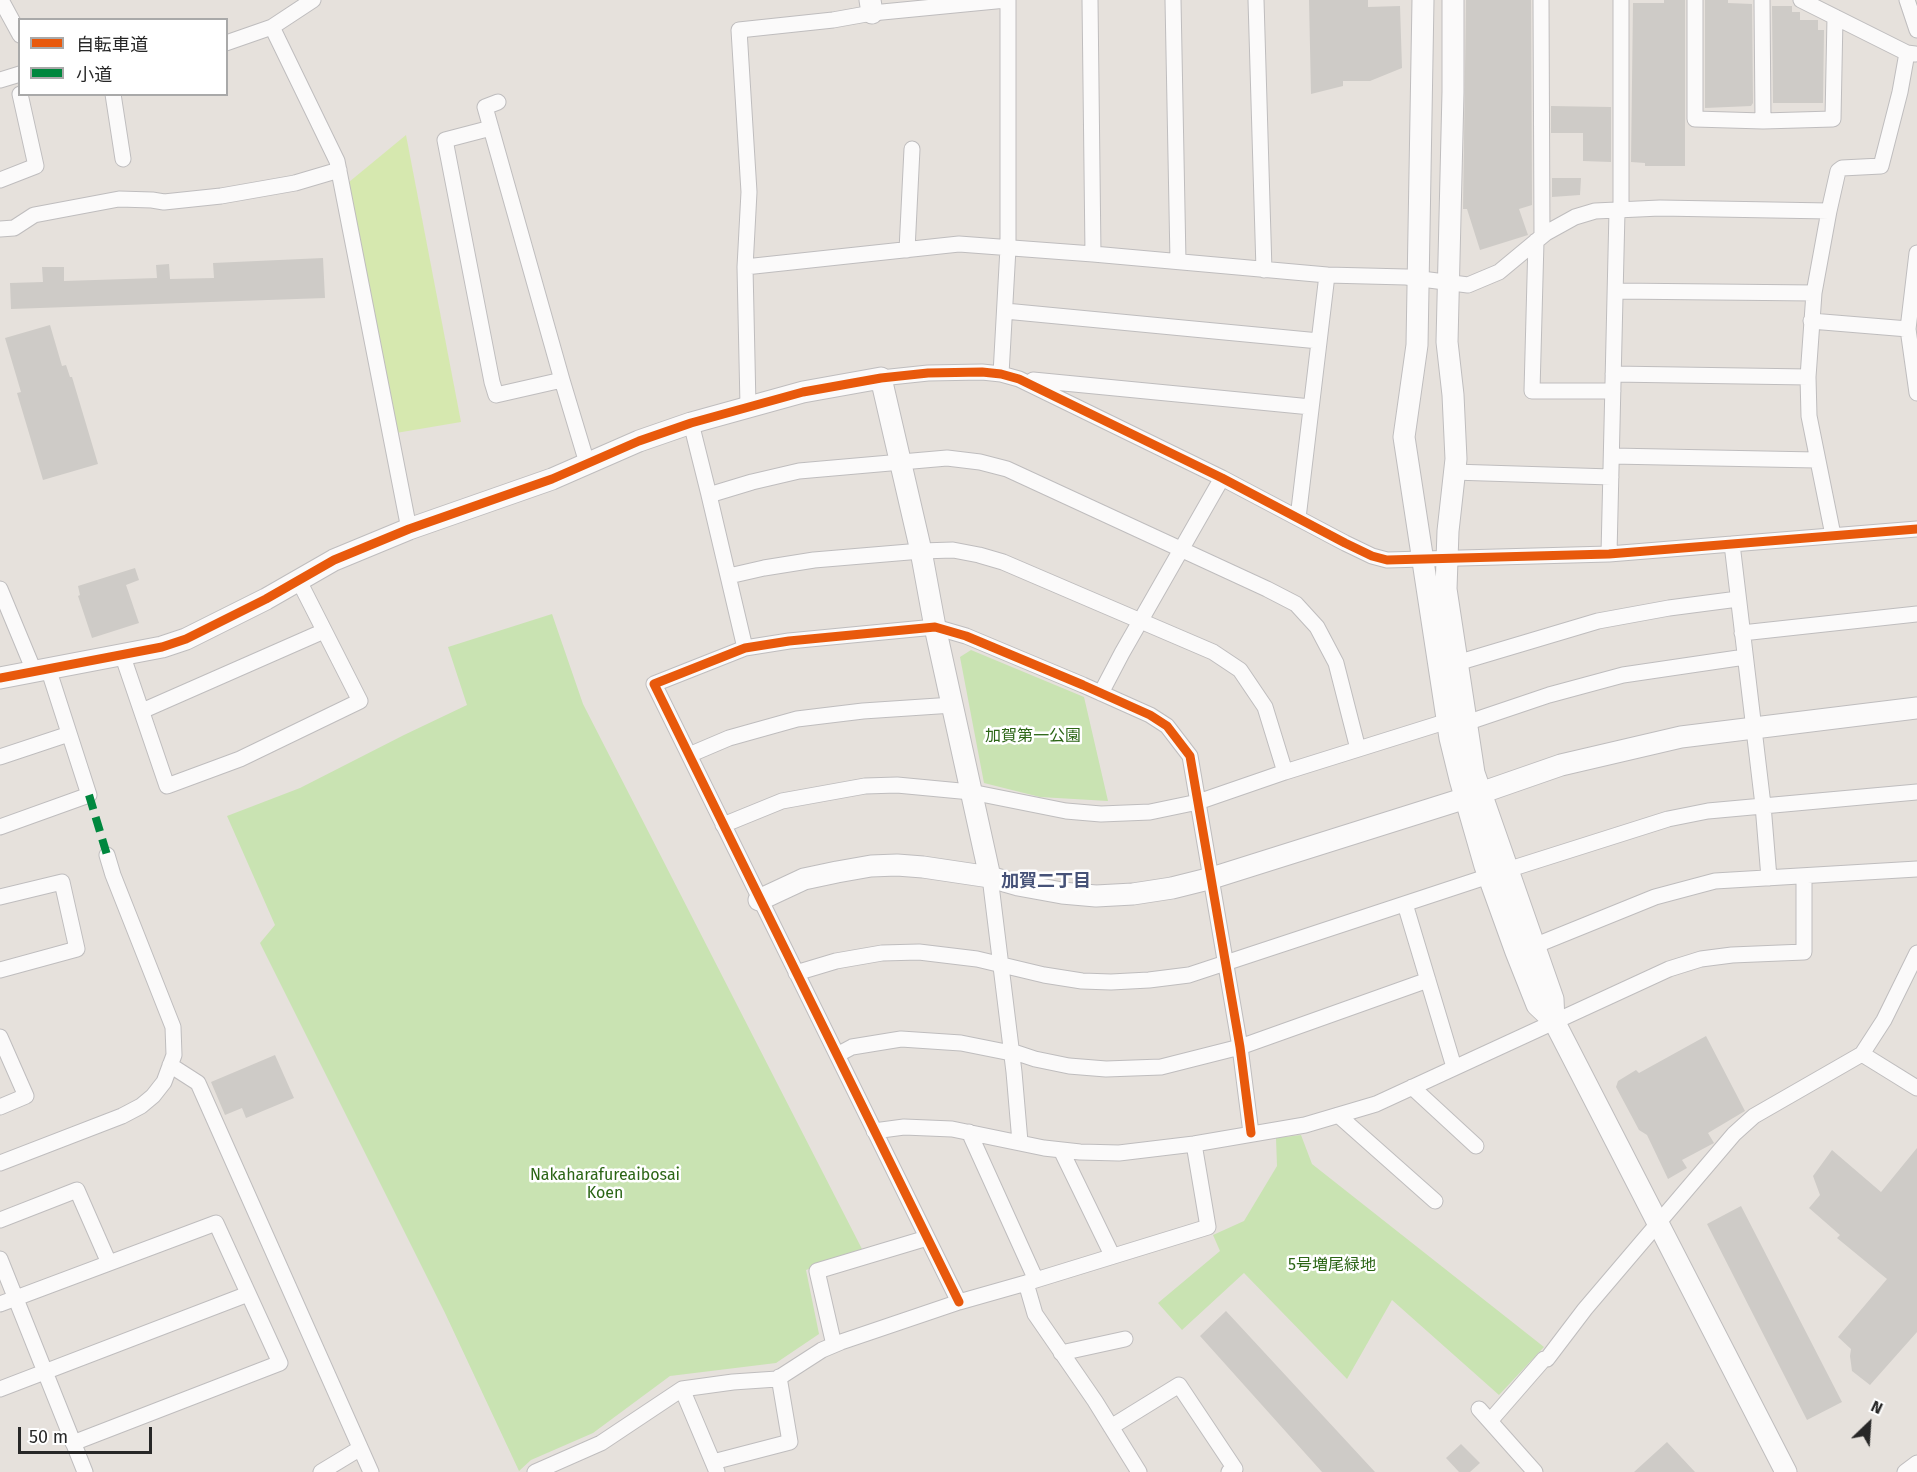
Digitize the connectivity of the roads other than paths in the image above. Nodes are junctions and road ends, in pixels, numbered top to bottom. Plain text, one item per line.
1 (1, 0) edge
2 (313, 0) edge
3 (999, 0) edge
4 (1007, 0) edge
5 (1090, 0) edge
6 (1173, 0) edge
7 (1256, 0) edge
8 (1423, 0) edge
9 (1453, 0) edge
10 (1541, 0) edge
11 (1621, 0) edge
12 (1695, 0) edge
13 (1762, 0) edge
14 (1801, 0) edge
15 (1907, 0) edge
16 (871, 6) edge
17 (1835, 17) junction
18 (272, 27) junction
19 (1917, 30) edge
20 (18, 31) edge
21 (228, 41) edge
22 (1912, 54) edge
23 (18, 74) edge
24 (0, 80) edge
25 (21, 96) edge
26 (113, 96) edge
27 (498, 102) dead end
28 (1762, 121) junction
29 (491, 128) junction
30 (1452, 148) junction
31 (912, 149) dead end
32 (1420, 150) junction
33 (123, 159) dead end
34 (339, 170) junction
35 (0, 180) edge
36 (1619, 211) junction
37 (1828, 211) junction
38 (0, 230) edge
39 (1539, 239) junction
40 (1008, 248) junction
41 (907, 250) junction
42 (1917, 253) edge
43 (1093, 254) junction
44 (1178, 261) junction
45 (745, 267) junction
46 (1264, 270) junction
47 (1327, 275) junction
48 (1418, 279) junction
49 (1448, 283) junction
50 (1616, 291) junction
51 (1814, 293) junction
52 (1005, 311) junction
53 (1811, 321) junction
54 (1911, 323) edge
55 (1319, 341) junction
56 (1001, 374) junction
57 (1613, 374) junction
58 (1808, 377) junction
59 (881, 378) junction
60 (1020, 379) junction
61 (562, 380) junction
62 (1612, 391) junction
63 (1917, 393) edge
64 (748, 406) junction
65 (1311, 407) junction
66 (691, 423) junction
67 (1612, 456) junction
68 (1816, 460) junction
69 (587, 462) junction
70 (899, 462) junction
71 (1453, 472) junction
72 (1611, 477) junction
73 (1222, 478) junction
74 (709, 495) junction
75 (1298, 518) junction
76 (409, 529) junction
77 (1917, 530) edge
78 (1833, 535) junction
79 (1732, 544) junction
80 (1183, 549) junction
81 (921, 550) junction
82 (1609, 554) junction
83 (1447, 558) junction
84 (1423, 560) junction
85 (729, 576) junction
86 (299, 581) junction
87 (0, 589) edge
88 (1738, 599) junction
89 (1917, 614) edge
90 (1140, 622) junction
91 (935, 627) junction
92 (324, 631) junction
93 (1742, 633) junction
94 (746, 648) junction
95 (122, 654) junction
96 (1745, 657) junction
97 (1457, 663) junction
98 (41, 669) junction
99 (0, 678) edge
100 (1101, 693) junction
101 (953, 705) junction
102 (1917, 708) edge
103 (141, 711) junction
104 (1456, 722) junction
105 (1752, 727) junction
106 (69, 734) junction
107 (1358, 749) junction
108 (689, 755) junction
109 (0, 757) edge
110 (1285, 772) junction
111 (971, 792) junction
112 (1917, 792) edge
113 (1473, 795) junction
114 (1198, 802) junction
115 (1763, 805) junction
116 (723, 825) junction
117 (0, 827) edge
118 (108, 855) dead end
119 (1917, 868) edge
120 (1498, 873) junction
121 (1804, 876) junction
122 (990, 877) junction
123 (1212, 878) junction
124 (1769, 878) junction
125 (0, 897) edge
126 (759, 900) junction
127 (1405, 904) junction
128 (1534, 946) junction
129 (1917, 953) edge
130 (1224, 964) junction
131 (1001, 966) junction
132 (0, 970) edge
133 (796, 973) junction
134 (1428, 980) junction
135 (1554, 1021) junction
136 (0, 1037) edge
137 (1240, 1047) junction
138 (1011, 1052) junction
139 (1862, 1054) junction
140 (837, 1055) junction
141 (170, 1065) junction
142 (1454, 1067) junction
143 (1412, 1087) junction
144 (1917, 1088) edge
145 (0, 1107) edge
146 (1338, 1115) junction
147 (874, 1131) junction
148 (969, 1132) junction
149 (1251, 1133) junction
150 (1020, 1142) junction
151 (1194, 1144) junction
152 (1476, 1146) dead end
153 (1061, 1150) junction
154 (0, 1163) edge
155 (1436, 1202) dead end
156 (0, 1220) edge
157 (1658, 1222) junction
158 (927, 1238) junction
159 (1112, 1255) junction
160 (0, 1259) edge
161 (110, 1263) junction
162 (1031, 1282) junction
163 (248, 1294) junction
164 (15, 1298) junction
165 (959, 1302) junction
166 (0, 1304) edge
167 (1125, 1339) dead end
168 (834, 1345) junction
169 (1061, 1353) junction
170 (45, 1371) junction
171 (779, 1377) junction
172 (0, 1389) edge
173 (682, 1389) junction
174 (1479, 1408) dead end
175 (1490, 1421) junction
176 (1112, 1427) junction
177 (73, 1443) junction
178 (359, 1449) junction
179 (1917, 1463) edge
180 (715, 1467) edge
181 (85, 1472) edge
182 (321, 1472) edge
183 (371, 1472) edge
184 (535, 1472) edge
185 (1139, 1472) edge
186 (1229, 1472) edge
187 (1535, 1472) edge
188 (1786, 1472) edge
189 (1905, 1472) edge

1 - 20 street
2 - 18 street
3 - 4 street
3 - 16 street
4 - 40 street
5 - 43 street
6 - 44 street
7 - 46 street
8 - 32 street
9 - 30 street
10 - 39 street
11 - 36 street
12 - 28 street
13 - 28 street
14 - 17 street
15 - 19 street
16 - 45 street
17 - 22 street
17 - 28 street
18 - 21 street
18 - 34 street
22 - 37 street
23 - 24 street
25 - 35 street
26 - 33 street
27 - 29 street
29 - 61 street
29 - 61 street
30 - 32 street
30 - 49 street
31 - 41 street
32 - 48 street
34 - 38 street
34 - 76 street
36 - 37 street
36 - 39 street
36 - 50 street
37 - 51 street
39 - 49 street
39 - 62 street
40 - 41 street
40 - 43 street
40 - 52 street
41 - 45 street
42 - 54 street
43 - 44 street
44 - 46 street
45 - 64 street
46 - 47 street
47 - 48 street
47 - 55 street
48 - 49 street
48 - 84 street
49 - 71 street
50 - 51 street
50 - 57 street
51 - 53 street
52 - 55 street
52 - 56 street
53 - 54 street
53 - 58 street
54 - 63 street
55 - 65 street
56 - 59 street
56 - 60 street
57 - 58 street
57 - 62 street
58 - 68 street
59 - 64 street
59 - 70 street
60 - 65 street
60 - 73 street
61 - 69 street
62 - 67 street
64 - 66 street
65 - 75 street
66 - 69 street
66 - 74 street
67 - 68 street
67 - 72 street
68 - 78 street
69 - 76 street
70 - 74 street
70 - 80 street
70 - 81 street
71 - 72 street
71 - 83 street
72 - 82 street
73 - 75 street
73 - 80 street
74 - 85 street
75 - 84 street
76 - 86 street
77 - 78 street
78 - 79 street
79 - 82 street
79 - 88 street
80 - 90 street
80 - 107 street
81 - 85 street
81 - 90 street
81 - 91 street
82 - 83 street
83 - 84 street
83 - 97 street
84 - 104 street
85 - 94 street
86 - 92 street
86 - 95 street
87 - 98 street
88 - 93 street
88 - 97 street
89 - 93 street
90 - 100 street
90 - 110 street
91 - 94 street
91 - 100 street
91 - 101 street
92 - 103 street
92 - 103 street
93 - 96 street
94 - 108 street
95 - 98 street
95 - 103 street
96 - 104 street
96 - 105 street
97 - 104 street
98 - 99 street
98 - 106 street
100 - 114 street
101 - 108 street
101 - 111 street
102 - 105 street
104 - 107 street
104 - 113 street
105 - 113 street
105 - 115 street
106 - 109 street
106 - 117 street
107 - 110 street
108 - 116 street
110 - 114 street
111 - 114 street
111 - 116 street
111 - 122 street
112 - 115 street
113 - 120 street
113 - 123 street
114 - 123 street
115 - 120 street
115 - 124 street
116 - 126 street
118 - 141 street
119 - 121 street
120 - 127 street
120 - 128 street
120 - 135 street
121 - 124 street
121 - 135 street
122 - 123 street
122 - 126 street
122 - 131 street
123 - 130 street
124 - 128 street
125 - 132 street
126 - 133 street
127 - 130 street
127 - 134 street
128 - 135 street
129 - 139 street
130 - 131 street
130 - 137 street
131 - 133 street
131 - 138 street
133 - 140 street
134 - 137 street
134 - 142 street
135 - 142 street
135 - 157 street
136 - 145 street
137 - 138 street
137 - 149 street
138 - 140 street
138 - 150 street
139 - 144 street
139 - 157 street
140 - 147 street
141 - 154 street
141 - 178 street
142 - 143 street
143 - 146 street
143 - 152 street
146 - 149 street
146 - 155 street
147 - 148 street
147 - 158 street
148 - 150 street
148 - 162 street
149 - 151 street
150 - 153 street
151 - 153 street
151 - 159 street
153 - 159 street
156 - 161 street
157 - 175 street
157 - 188 street
158 - 165 street
158 - 168 street
159 - 162 street
160 - 164 street
161 - 163 street
161 - 164 street
162 - 165 street
162 - 169 street
163 - 170 street
163 - 177 street
164 - 166 street
164 - 170 street
165 - 168 street
167 - 169 street
168 - 171 street
169 - 176 street
170 - 172 street
170 - 177 street
171 - 173 street
171 - 180 street
173 - 180 street
173 - 184 street
174 - 175 street
175 - 187 street
176 - 185 street
176 - 186 street
177 - 181 street
178 - 182 street
178 - 183 street
179 - 189 street

